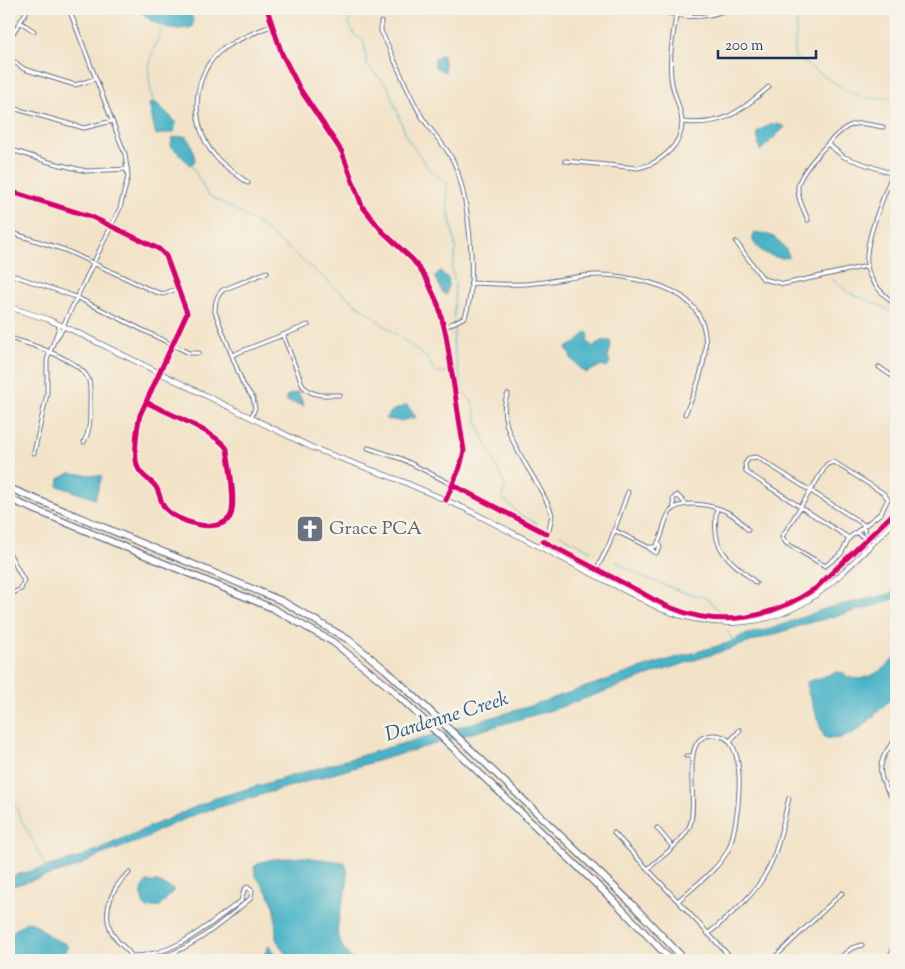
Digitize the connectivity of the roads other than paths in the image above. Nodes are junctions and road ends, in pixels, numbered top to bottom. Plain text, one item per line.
1 (28, 9) edge
2 (69, 9) edge
3 (267, 9) edge
4 (654, 9) edge
5 (728, 9) edge
6 (676, 16) junction
7 (20, 22) junction
8 (381, 22) dead end
9 (273, 25) junction
10 (34, 31) dead end
11 (9, 40) edge
12 (9, 58) edge
13 (95, 79) junction
14 (769, 87) dead end
15 (9, 107) edge
16 (112, 121) junction
17 (682, 122) junction
18 (883, 127) dead end
19 (829, 145) junction
20 (9, 149) edge
21 (565, 161) dead end
22 (128, 169) junction
23 (894, 174) edge
24 (248, 182) dead end
25 (9, 191) edge
26 (808, 220) dead end
27 (112, 226) junction
28 (9, 232) edge
29 (736, 242) dead end
30 (94, 262) junction
31 (867, 266) junction
32 (267, 272) dead end
33 (9, 274) edge
34 (470, 283) junction
35 (179, 288) junction
36 (76, 297) junction
37 (896, 306) edge
38 (9, 307) edge
39 (308, 325) dead end
40 (62, 326) junction
41 (444, 327) junction
42 (283, 335) junction
43 (9, 338) edge
44 (174, 345) junction
45 (49, 352) junction
46 (199, 353) dead end
47 (232, 355) junction
48 (879, 367) dead end
49 (160, 372) junction
50 (896, 380) edge
51 (340, 394) dead end
52 (508, 394) dead end
53 (146, 402) junction
54 (686, 414) dead end
55 (251, 418) junction
56 (84, 442) dead end
57 (368, 448) dead end
58 (34, 453) dead end
59 (452, 485) junction
60 (9, 488) edge
61 (810, 491) junction
62 (628, 492) dead end
63 (9, 499) edge
64 (446, 500) junction
65 (686, 504) junction
66 (800, 506) junction
67 (674, 508) junction
68 (717, 508) junction
69 (896, 520) edge
70 (864, 528) junction
71 (614, 530) junction
72 (748, 530) dead end
73 (857, 533) junction
74 (849, 538) junction
75 (874, 541) junction
76 (870, 545) junction
77 (541, 546) junction
78 (9, 553) edge
79 (594, 574) junction
80 (756, 583) dead end
81 (9, 595) edge
82 (740, 730) dead end
83 (896, 740) edge
84 (730, 741) junction
85 (686, 756) dead end
86 (691, 756) junction
87 (789, 798) dead end
88 (896, 803) edge
89 (657, 828) dead end
90 (614, 833) dead end
91 (672, 846) junction
92 (648, 869) junction
93 (129, 873) dead end
94 (842, 893) dead end
95 (678, 901) junction
96 (708, 934) junction
97 (896, 943) edge
98 (862, 945) dead end
99 (132, 958) edge
100 (150, 960) edge
101 (671, 960) edge
102 (685, 960) edge
103 (733, 960) edge
104 (772, 960) edge
105 (837, 960) edge
106 (888, 960) edge

1 - 7 street
2 - 13 street
3 - 9 street
4 - 6 street
5 - 6 street
6 - 17 street
7 - 10 street
7 - 11 street
8 - 34 street
9 - 24 street
9 - 41 street
12 - 13 street
13 - 16 street
14 - 17 street
15 - 16 street
16 - 22 street
17 - 21 street
18 - 19 street
19 - 23 street
19 - 26 street
20 - 22 street
22 - 27 street
23 - 31 street
25 - 27 street
27 - 30 street
27 - 35 street
28 - 30 street
29 - 31 street
30 - 35 street
30 - 36 street
31 - 37 street
32 - 47 street
33 - 36 street
34 - 41 street
34 - 54 street
35 - 44 street
36 - 40 street
36 - 44 street
38 - 40 main road
39 - 42 street
40 - 45 street
40 - 49 main road
41 - 59 street
42 - 47 street
42 - 51 street
43 - 45 street
44 - 46 street
44 - 49 street
45 - 56 street
45 - 58 street
47 - 55 street
48 - 50 street
49 - 53 street
49 - 55 main road
52 - 77 street
53 - 53 street
55 - 64 main road
57 - 59 street
59 - 64 street
60 - 102 highway
61 - 66 street
61 - 66 street
61 - 70 street
61 - 70 street
62 - 71 street
63 - 101 highway
64 - 77 main road
65 - 67 street
65 - 67 street
65 - 68 street
66 - 74 street
66 - 74 street
67 - 71 street
68 - 72 street
68 - 80 street
69 - 75 main road
70 - 73 street
70 - 75 street
71 - 79 street
73 - 74 street
73 - 76 street
75 - 76 main road
76 - 79 main road
77 - 79 main road
78 - 81 street
82 - 84 street
83 - 88 street
84 - 86 street
84 - 95 street
85 - 86 street
86 - 91 street
87 - 96 street
89 - 91 street
90 - 92 street
91 - 92 street
92 - 95 street
93 - 99 street
94 - 104 street
95 - 96 street
96 - 103 street
97 - 106 street
98 - 105 street
99 - 100 street

